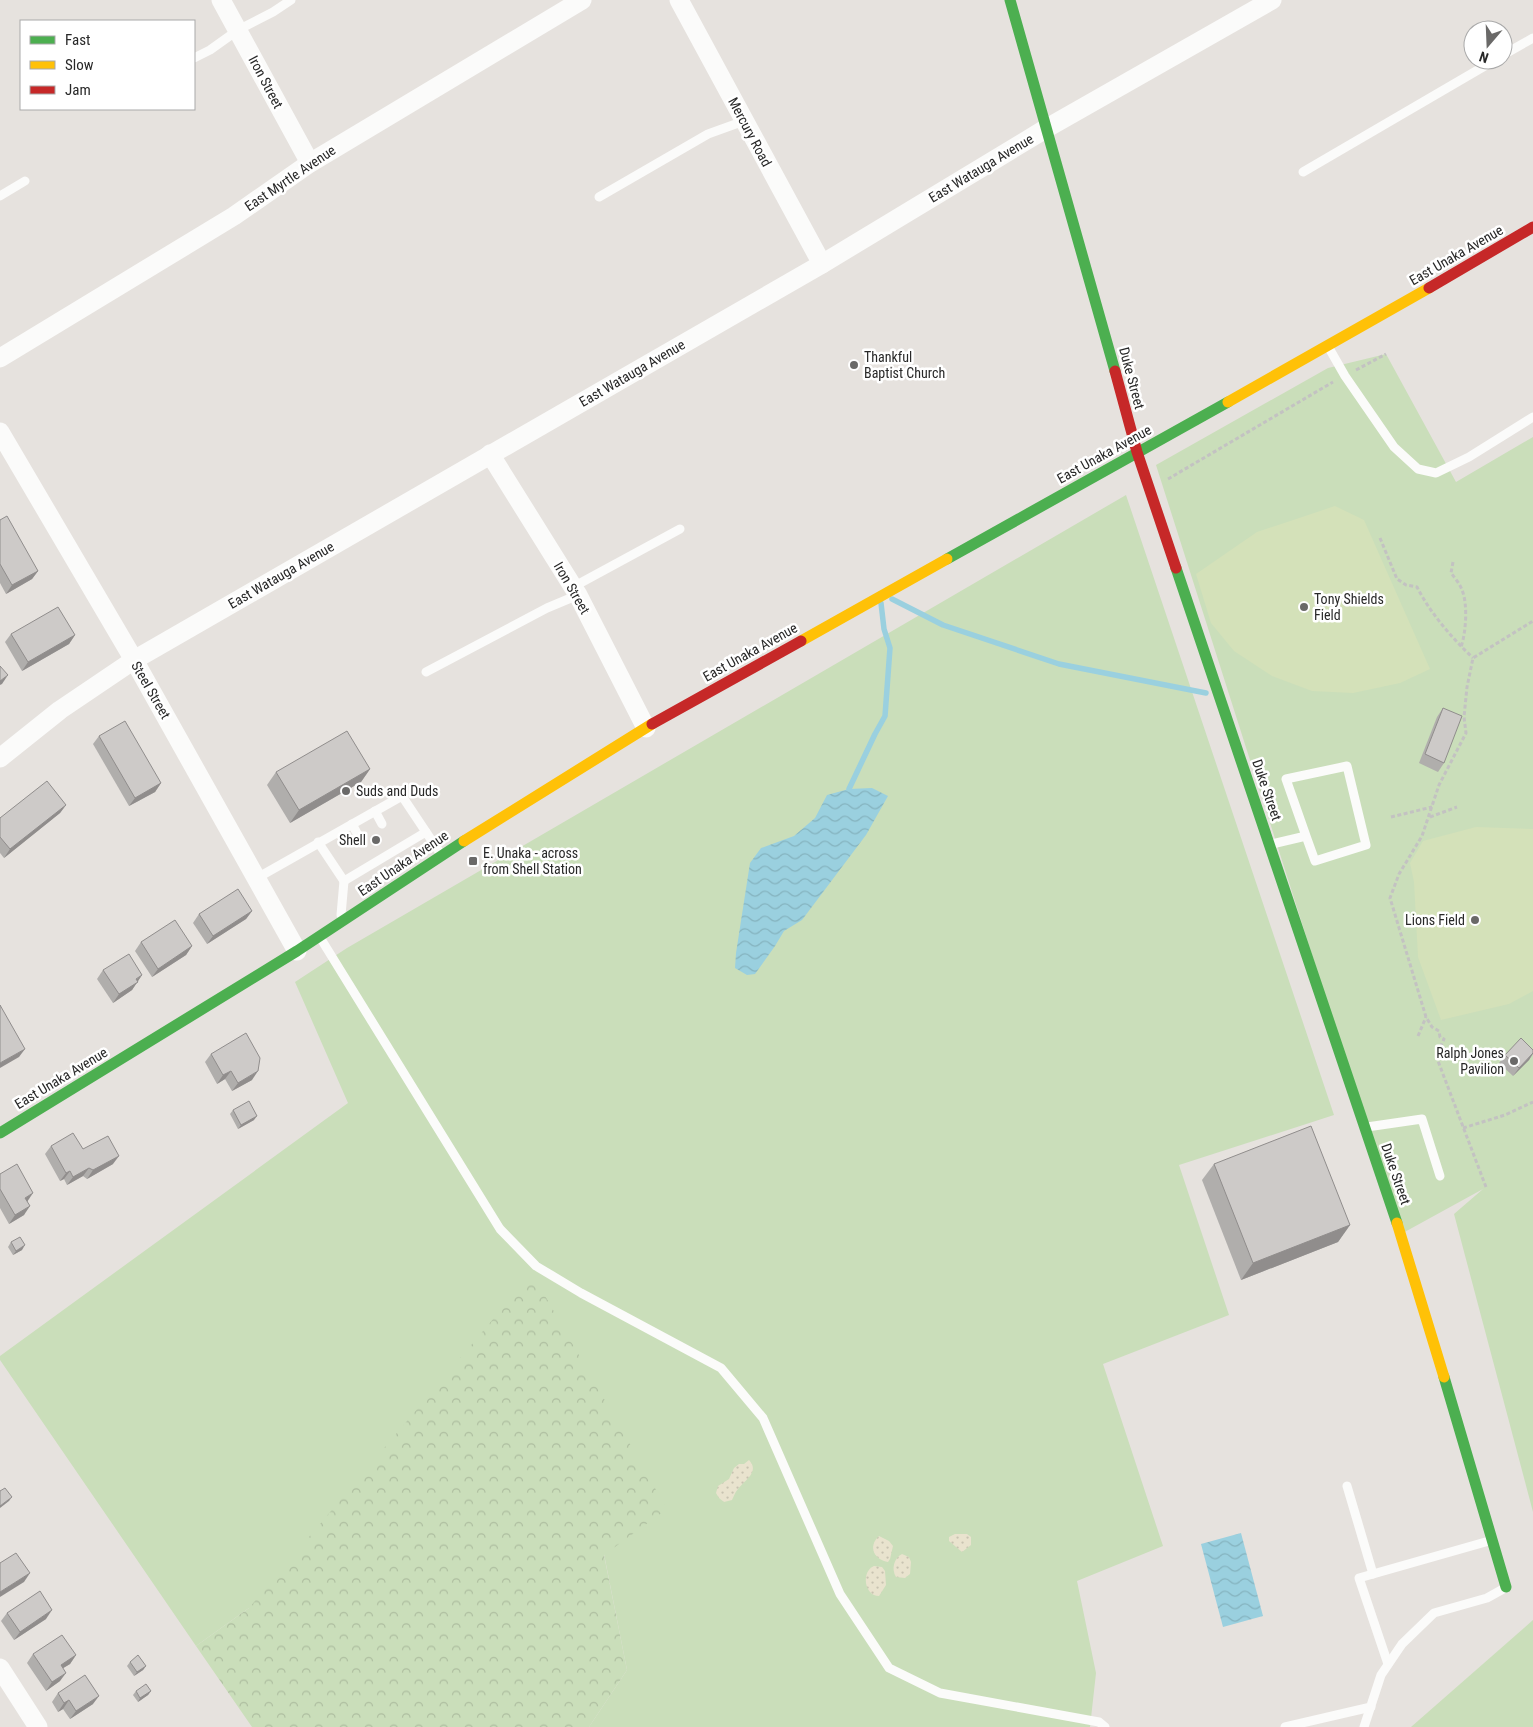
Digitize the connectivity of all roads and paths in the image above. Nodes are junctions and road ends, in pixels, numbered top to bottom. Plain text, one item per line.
1 (222, 0) edge
2 (291, 0) edge
3 (582, 0) edge
4 (679, 0) edge
5 (1010, 0) edge
6 (1272, 0) edge
7 (238, 30) junction
8 (1533, 38) edge
9 (1513, 49) edge
10 (195, 58) edge
11 (1478, 70) edge
12 (744, 122) junction
13 (1047, 128) junction
14 (310, 163) junction
15 (1303, 172) dead end
16 (25, 181) dead end
17 (0, 196) edge
18 (599, 197) dead end
19 (1533, 227) edge
20 (822, 264) junction
21 (1328, 346) junction
22 (1386, 354) dead end
23 (0, 358) edge
24 (1345, 376) junction
25 (1533, 417) edge
26 (0, 432) edge
27 (1137, 452) junction
28 (490, 454) junction
29 (1167, 481) dead end
30 (680, 529) dead end
31 (1380, 538) dead end
32 (1453, 562) dead end
33 (576, 591) junction
34 (1533, 621) edge
35 (1461, 647) junction
36 (1473, 658) junction
37 (134, 660) junction
38 (426, 672) dead end
39 (646, 728) junction
40 (0, 758) edge
41 (1432, 806) junction
42 (1457, 807) dead end
43 (375, 812) junction
44 (1391, 817) dead end
45 (1429, 817) junction
46 (352, 824) junction
47 (382, 824) dead end
48 (426, 832) junction
49 (1306, 836) junction
50 (359, 837) dead end
51 (318, 842) junction
52 (1269, 844) junction
53 (441, 855) junction
54 (257, 878) junction
55 (344, 880) junction
56 (340, 923) junction
57 (320, 936) junction
58 (297, 951) junction
59 (1426, 1018) junction
60 (1418, 1036) dead end
61 (1533, 1102) edge
62 (1365, 1127) junction
63 (1463, 1128) junction
64 (0, 1133) edge
65 (1440, 1176) dead end
66 (1486, 1187) dead end
67 (1347, 1486) dead end
68 (1492, 1540) junction
69 (1373, 1574) junction
70 (1506, 1588) joint
71 (1388, 1664) junction
72 (0, 1668) edge
73 (1371, 1707) junction
74 (38, 1727) edge
75 (1105, 1727) edge
76 (1285, 1727) edge
77 (1364, 1727) edge

1 - 7 street, Iron Street
2 - 7 lane
3 - 14 street, East Myrtle Avenue
4 - 12 street, Mercury Road
5 - 13 main road, Duke Street
6 - 13 street, East Watauga Avenue
7 - 10 lane
7 - 14 street, Iron Street
8 - 9 lane
11 - 15 lane
12 - 18 lane
12 - 20 street, Mercury Road
13 - 20 street, East Watauga Avenue
13 - 27 main road, Duke Street
14 - 23 street, East Myrtle Avenue
16 - 17 lane
19 - 21 main road, East Unaka Avenue
20 - 28 street, East Watauga Avenue
21 - 24 lane
21 - 27 main road, East Unaka Avenue
22 - 24 path
24 - 25 lane
24 - 29 path
26 - 37 street, Steel Street
27 - 39 main road, East Unaka Avenue
27 - 52 main road, Duke Street
28 - 33 street, Iron Street
28 - 37 street, East Watauga Avenue
30 - 33 lane
31 - 35 path
32 - 35 path
33 - 38 lane
33 - 39 street, Iron Street
34 - 36 path
35 - 36 path
36 - 41 path
37 - 40 street, East Watauga Avenue
37 - 54 street, Steel Street
39 - 53 main road, East Unaka Avenue
41 - 44 path
41 - 45 path
42 - 45 path
43 - 46 lane
43 - 47 lane
43 - 48 lane
45 - 59 path
46 - 50 lane
46 - 51 lane
48 - 53 lane
48 - 55 lane
49 - 49 lane
49 - 52 lane
51 - 54 lane
51 - 55 lane
52 - 62 main road, Duke Street
53 - 56 main road, East Unaka Avenue
54 - 58 street, Steel Street
55 - 56 lane
56 - 57 main road, East Unaka Avenue
57 - 58 main road, East Unaka Avenue
57 - 75 lane
58 - 64 main road, East Unaka Avenue
59 - 60 path
59 - 63 path
61 - 63 path
62 - 65 lane
62 - 68 main road, Duke Street
63 - 66 path
67 - 69 lane
68 - 69 lane
68 - 70 main road, Duke Street
69 - 71 lane
70 - 71 lane
71 - 73 lane
72 - 74 street
73 - 76 lane
73 - 77 lane

